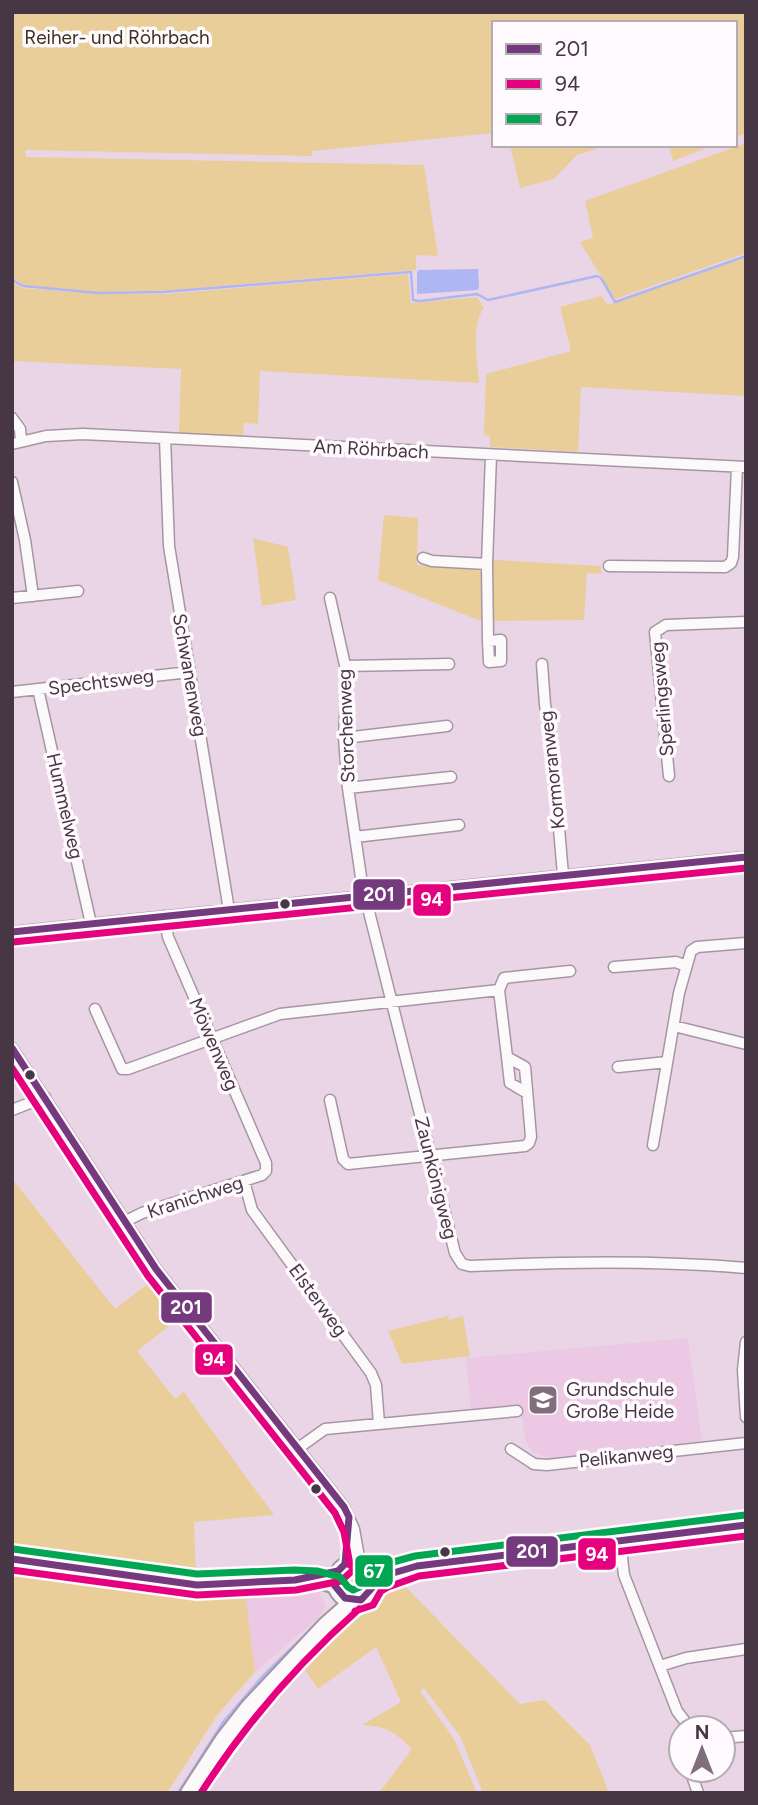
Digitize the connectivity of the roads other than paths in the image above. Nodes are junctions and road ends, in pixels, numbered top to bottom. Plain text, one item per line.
1 (12, 418) edge
2 (165, 438) junction
3 (17, 443) edge
4 (491, 455) junction
5 (741, 467) edge
6 (12, 481) edge
7 (424, 558) dead end
8 (487, 564) junction
9 (609, 566) dead end
10 (78, 591) dead end
11 (33, 596) junction
12 (12, 598) edge
13 (330, 598) dead end
14 (746, 622) edge
15 (488, 640) dead end
16 (449, 664) dead end
17 (542, 664) dead end
18 (346, 666) junction
19 (189, 672) junction
20 (38, 690) junction
21 (12, 692) edge
22 (447, 726) dead end
23 (344, 738) junction
24 (669, 776) dead end
25 (451, 777) dead end
26 (348, 788) junction
27 (459, 825) dead end
28 (355, 836) junction
29 (746, 857) edge
30 (563, 875) junction
31 (366, 895) junction
32 (229, 910) junction
33 (164, 916) junction
34 (91, 923) junction
35 (12, 932) edge
36 (746, 943) edge
37 (686, 966) junction
38 (614, 967) dead end
39 (570, 971) dead end
40 (499, 990) junction
41 (392, 1002) junction
42 (96, 1009) dead end
43 (674, 1026) junction
44 (211, 1039) junction
45 (746, 1044) edge
46 (12, 1048) edge
47 (507, 1057) junction
48 (667, 1062) junction
49 (618, 1067) dead end
50 (527, 1093) junction
51 (45, 1097) junction
52 (330, 1100) dead end
53 (12, 1110) edge
54 (653, 1144) dead end
55 (431, 1155) junction
56 (266, 1171) joint
57 (244, 1181) junction
58 (124, 1222) junction
59 (746, 1268) edge
60 (746, 1342) edge
61 (745, 1370) edge
62 (517, 1411) dead end
63 (746, 1417) edge
64 (379, 1424) junction
65 (746, 1443) edge
66 (297, 1449) junction
67 (511, 1449) dead end
68 (349, 1517) junction
69 (746, 1525) edge
70 (620, 1541) junction
71 (12, 1559) edge
72 (364, 1566) junction
73 (417, 1566) junction
74 (341, 1567) junction
75 (295, 1580) junction
76 (373, 1584) junction
77 (342, 1594) junction
78 (746, 1649) edge
79 (660, 1666) junction
80 (679, 1714) edge
81 (188, 1793) edge

1 - 3 street, Am Röhrbach
2 - 3 street, Am Röhrbach
2 - 4 street, Am Röhrbach
2 - 19 street, Schwanenweg
4 - 5 street, Am Röhrbach
4 - 8 street
5 - 9 street
6 - 11 street
7 - 8 street
8 - 15 street
10 - 11 street
11 - 12 street
13 - 18 street, Storchenweg
14 - 24 street, Sperlingsweg
16 - 18 street
17 - 30 street, Kormoranweg
18 - 23 street, Storchenweg
19 - 20 street, Spechtsweg
19 - 32 street, Schwanenweg
20 - 21 street, Spechtsweg
20 - 34 street, Hummelweg
22 - 23 street
23 - 26 street, Storchenweg
25 - 26 street
26 - 28 street, Storchenweg
27 - 28 street
28 - 31 street, Storchenweg
29 - 30 street
30 - 31 street
31 - 32 street
31 - 41 street, Zaunkönigweg
32 - 33 street
33 - 34 street
33 - 44 street, Möwenweg
34 - 35 street
36 - 37 street
37 - 38 street
37 - 43 street
39 - 40 street
40 - 41 street
40 - 47 street
41 - 44 street
41 - 55 street, Zaunkönigweg
42 - 44 street
43 - 45 street
43 - 48 street
44 - 56 street, Möwenweg
46 - 51 street
47 - 50 street
47 - 50 street
48 - 49 street
48 - 54 street
50 - 55 street
51 - 53 street
51 - 58 street
52 - 55 street
55 - 59 street, Zaunkönigweg
56 - 57 street, Kranichweg
57 - 58 street, Kranichweg
57 - 64 street, Elsterweg
58 - 66 street
60 - 61 street
61 - 63 street
62 - 64 street
64 - 66 street
65 - 67 street, Pelikanweg
66 - 68 street
68 - 72 street
68 - 74 street
69 - 70 main road
70 - 73 main road
70 - 79 street
71 - 75 main road
72 - 73 main road
72 - 74 main road
72 - 76 main road
73 - 76 main road
74 - 75 main road
74 - 77 main road
75 - 77 main road
76 - 77 main road
77 - 81 main road
78 - 79 street
79 - 80 street

